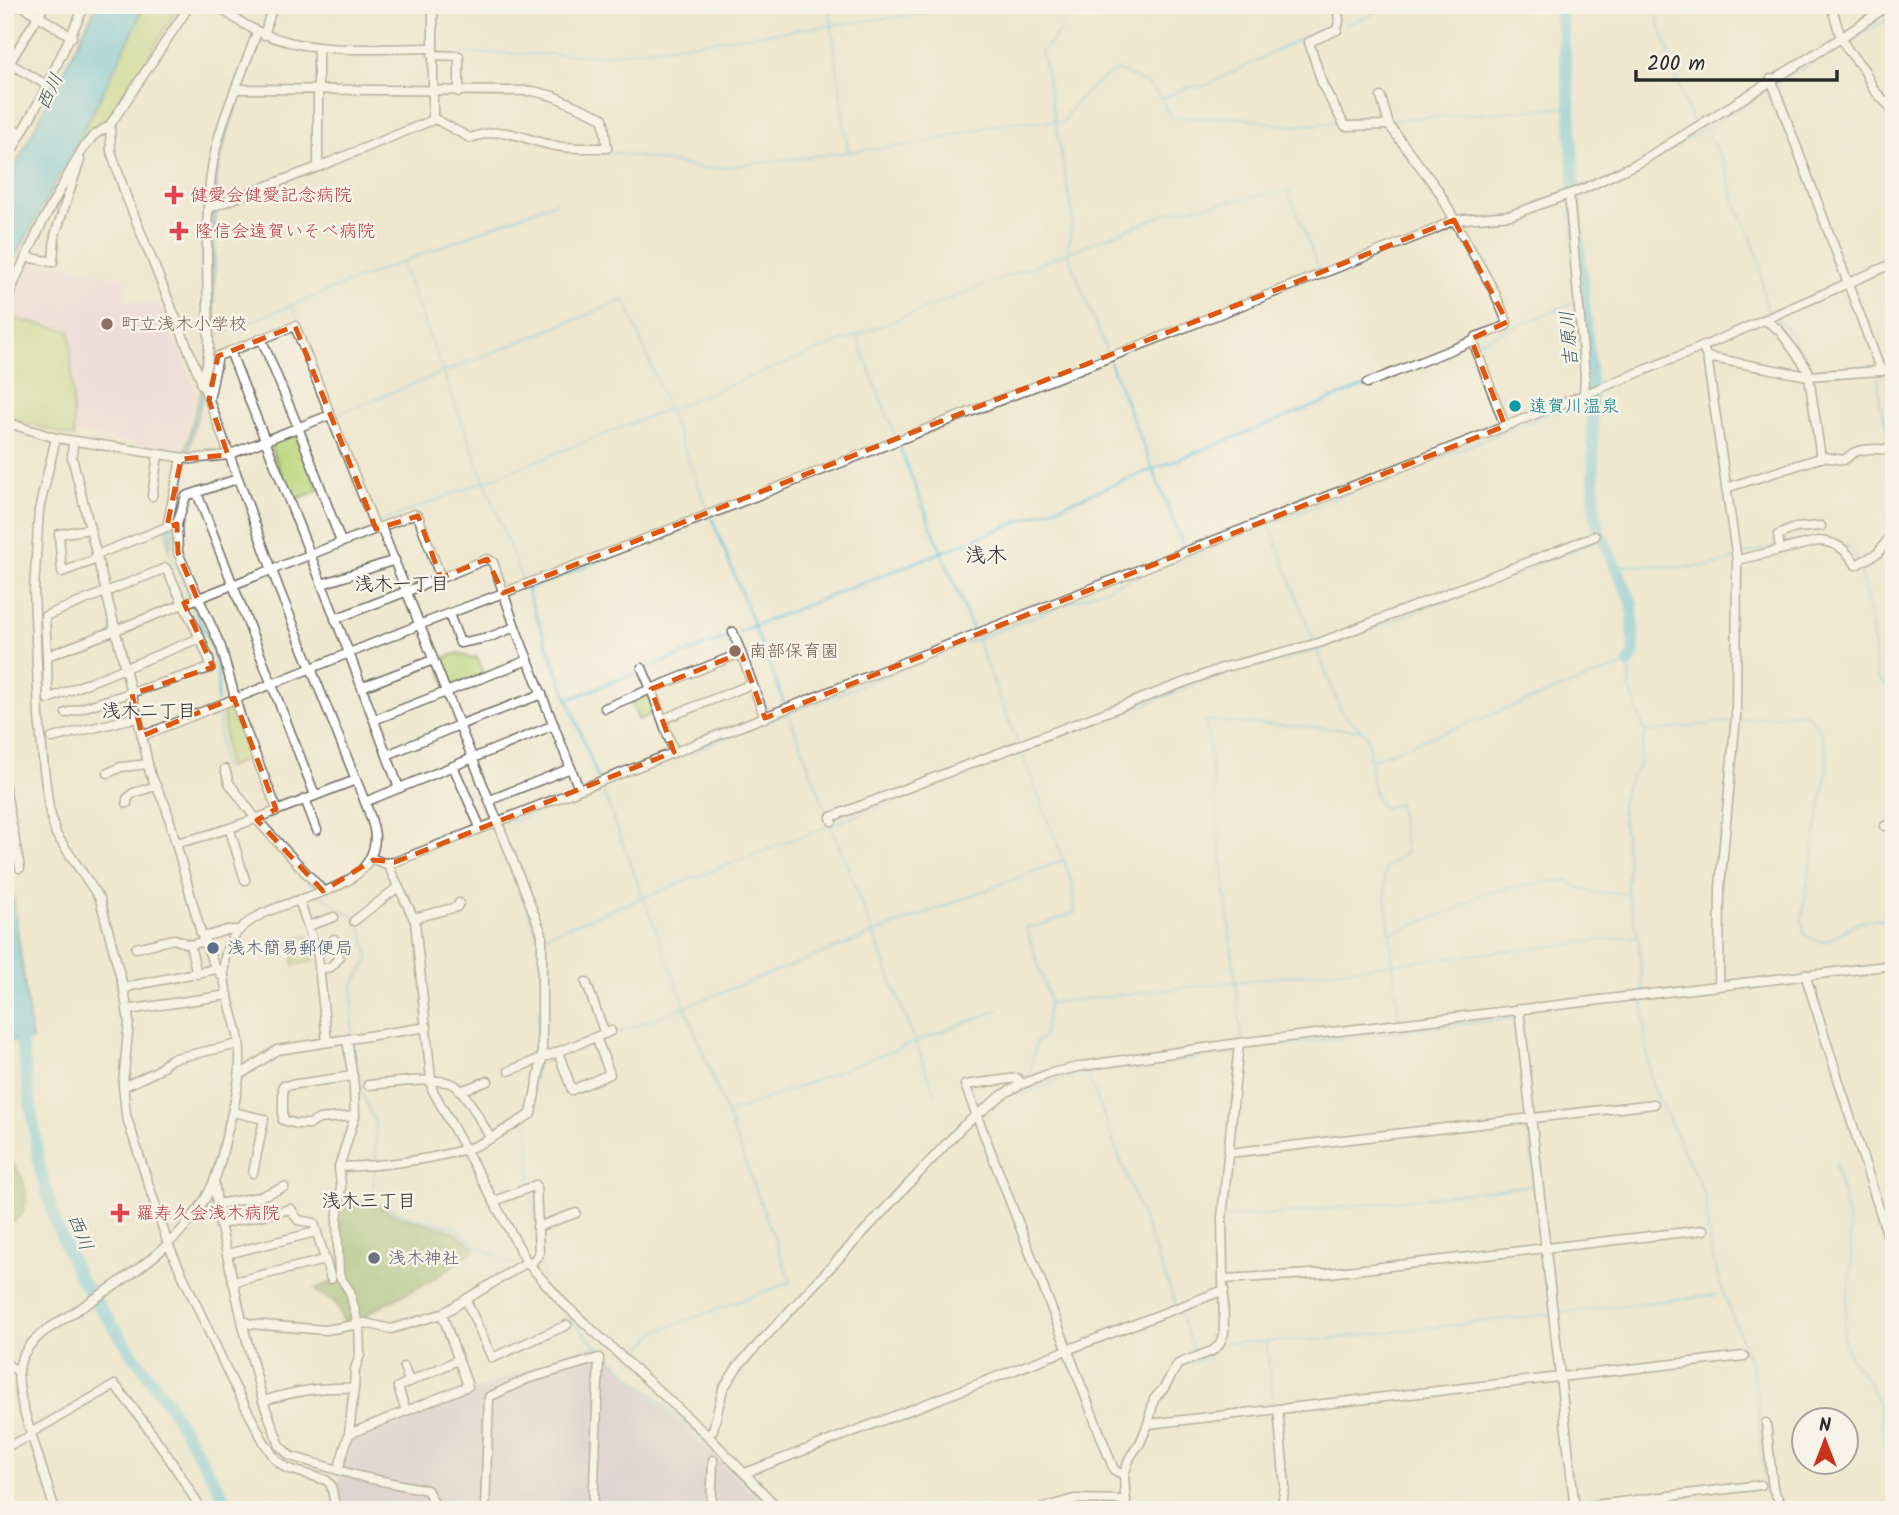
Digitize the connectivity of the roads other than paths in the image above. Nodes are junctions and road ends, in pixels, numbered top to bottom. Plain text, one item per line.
1 (21, 5) edge
2 (46, 5) edge
3 (85, 5) edge
4 (190, 5) edge
5 (218, 5) edge
6 (273, 5) edge
7 (433, 5) edge
8 (1337, 5) edge
9 (1831, 5) edge
10 (1889, 5) edge
11 (39, 16) junction
12 (260, 34) junction
13 (72, 37) junction
14 (1841, 38) junction
15 (318, 48) junction
16 (432, 52) junction
17 (7, 65) edge
18 (1771, 79) junction
19 (47, 85) junction
20 (237, 89) junction
21 (319, 89) junction
22 (432, 91) junction
23 (459, 92) junction
24 (1381, 97) dead end
25 (1894, 111) edge
26 (433, 120) junction
27 (5, 124) edge
28 (110, 125) junction
29 (1389, 125) junction
30 (21, 133) junction
31 (80, 153) junction
32 (5, 163) edge
33 (318, 167) junction
34 (1569, 194) junction
35 (209, 208) junction
36 (1454, 220) junction
37 (26, 257) junction
38 (1894, 263) edge
39 (1848, 285) junction
40 (5, 306) edge
41 (1765, 320) junction
42 (261, 338) junction
43 (1473, 341) junction
44 (1702, 347) junction
45 (230, 351) junction
46 (1707, 357) junction
47 (1894, 370) edge
48 (1881, 371) junction
49 (1808, 376) junction
50 (1367, 383) dead end
51 (201, 384) junction
52 (1584, 394) junction
53 (209, 400) junction
54 (330, 415) junction
55 (5, 422) edge
56 (1505, 426) junction
57 (298, 427) junction
58 (56, 438) junction
59 (265, 440) junction
60 (73, 441) junction
61 (1894, 452) edge
62 (158, 455) junction
63 (228, 455) junction
64 (181, 458) junction
65 (1821, 458) junction
66 (237, 479) junction
67 (1726, 488) junction
68 (197, 493) junction
69 (152, 496) dead end
70 (177, 524) junction
71 (1821, 526) dead end
72 (167, 527) junction
73 (378, 528) junction
74 (90, 529) junction
75 (1894, 531) edge
76 (1595, 536) dead end
77 (341, 542) junction
78 (1780, 549) junction
79 (310, 554) junction
80 (97, 557) junction
81 (394, 560) junction
82 (1737, 560) junction
83 (271, 569) junction
84 (441, 578) junction
85 (233, 584) junction
86 (322, 584) junction
87 (105, 592) junction
88 (407, 592) junction
89 (503, 593) junction
90 (197, 598) junction
91 (184, 603) junction
92 (449, 614) junction
93 (335, 619) junction
94 (419, 625) junction
95 (515, 627) junction
96 (116, 630) junction
97 (733, 632) dead end
98 (200, 638) junction
99 (349, 653) junction
100 (741, 653) junction
101 (47, 656) junction
102 (433, 660) junction
103 (528, 660) junction
104 (125, 667) junction
105 (312, 667) junction
106 (642, 667) dead end
107 (272, 683) junction
108 (752, 684) junction
109 (362, 687) junction
110 (651, 689) junction
111 (446, 692) junction
112 (132, 694) junction
113 (542, 694) junction
114 (234, 698) junction
115 (605, 708) dead end
116 (66, 713) dead end
117 (138, 717) junction
118 (765, 718) junction
119 (663, 719) junction
120 (374, 720) junction
121 (459, 725) junction
122 (554, 726) junction
123 (142, 736) junction
124 (52, 738) dead end
125 (674, 752) junction
126 (387, 755) junction
127 (473, 758) junction
128 (148, 764) junction
129 (453, 766) junction
130 (571, 768) junction
131 (225, 769) dead end
132 (108, 773) dead end
133 (356, 780) junction
134 (156, 786) junction
135 (5, 788) edge
136 (399, 788) junction
137 (579, 789) junction
138 (316, 795) junction
139 (305, 799) junction
140 (490, 800) junction
141 (365, 802) junction
142 (128, 803) dead end
143 (276, 809) junction
144 (257, 820) junction
145 (498, 820) junction
146 (832, 821) dead end
147 (480, 827) junction
148 (230, 830) junction
149 (317, 830) dead end
150 (177, 843) junction
151 (370, 858) junction
152 (387, 863) junction
153 (20, 868) dead end
154 (245, 880) dead end
155 (398, 887) junction
156 (319, 893) junction
157 (299, 900) junction
158 (459, 903) dead end
159 (334, 917) dead end
160 (414, 918) junction
161 (354, 921) dead end
162 (308, 926) junction
163 (239, 930) junction
164 (204, 939) junction
165 (334, 939) dead end
166 (190, 945) junction
167 (136, 948) dead end
168 (1894, 965) edge
169 (216, 969) junction
170 (320, 969) junction
171 (197, 974) junction
172 (1805, 974) junction
173 (224, 979) junction
174 (586, 982) dead end
175 (1719, 985) junction
176 (124, 990) junction
177 (228, 995) junction
178 (1519, 1009) junction
179 (127, 1010) junction
180 (427, 1027) junction
181 (596, 1037) junction
182 (347, 1040) junction
183 (327, 1042) junction
184 (1239, 1043) junction
185 (239, 1044) junction
186 (558, 1052) junction
187 (542, 1058) junction
188 (509, 1071) dead end
189 (240, 1075) junction
190 (353, 1076) junction
191 (430, 1081) junction
192 (488, 1081) dead end
193 (1022, 1084) junction
194 (368, 1085) dead end
195 (123, 1087) junction
196 (460, 1091) junction
197 (1654, 1104) dead end
198 (233, 1112) junction
199 (976, 1115) junction
200 (355, 1116) junction
201 (1531, 1118) junction
202 (490, 1137) junction
203 (465, 1150) junction
204 (1229, 1153) junction
205 (339, 1167) junction
206 (253, 1173) dead end
207 (214, 1181) junction
208 (284, 1187) dead end
209 (495, 1201) junction
210 (217, 1204) junction
211 (576, 1213) dead end
212 (220, 1224) junction
213 (537, 1227) junction
214 (1704, 1230) dead end
215 (316, 1232) junction
216 (168, 1244) junction
217 (1547, 1249) junction
218 (227, 1254) junction
219 (1894, 1256) edge
220 (325, 1260) junction
221 (528, 1263) junction
222 (331, 1279) dead end
223 (1224, 1279) junction
224 (233, 1282) junction
225 (5, 1288) edge
226 (1224, 1290) junction
227 (466, 1300) junction
228 (442, 1314) junction
229 (243, 1321) junction
230 (359, 1324) junction
231 (567, 1325) dead end
232 (5, 1341) edge
233 (1067, 1349) junction
234 (1744, 1356) dead end
235 (5, 1360) edge
236 (458, 1360) junction
237 (404, 1367) dead end
238 (18, 1371) junction
239 (1560, 1377) junction
240 (409, 1381) junction
241 (354, 1388) junction
242 (263, 1401) junction
243 (1278, 1409) junction
244 (406, 1411) junction
245 (1766, 1423) dead end
246 (1148, 1424) junction
247 (32, 1432) junction
248 (349, 1434) junction
249 (708, 1436) junction
250 (5, 1447) edge
251 (713, 1460) dead end
252 (338, 1470) junction
253 (746, 1473) junction
254 (1124, 1475) junction
255 (1761, 1485) dead end
256 (1126, 1500) junction
257 (1575, 1509) edge
258 (55, 1510) edge
259 (201, 1510) edge
260 (336, 1510) edge
261 (438, 1510) edge
262 (485, 1510) edge
263 (593, 1510) edge
264 (711, 1510) edge
265 (780, 1510) edge
266 (1037, 1510) edge
267 (1126, 1510) edge
268 (1281, 1510) edge
269 (1554, 1510) edge
270 (1784, 1510) edge

1 - 11 street
2 - 11 street
3 - 13 street
4 - 28 street
5 - 12 street
6 - 12 street
7 - 16 street
8 - 29 street
9 - 14 street
10 - 14 street
11 - 13 street
11 - 17 street
12 - 15 street
12 - 20 street
13 - 19 street
14 - 18 street
14 - 25 street
15 - 16 street
15 - 21 street
16 - 22 street
16 - 23 street
17 - 19 street
18 - 34 street
18 - 39 street
19 - 30 street
20 - 21 street
20 - 35 street
21 - 22 street
21 - 33 street
22 - 23 street
22 - 26 street
23 - 26 street
24 - 29 street
26 - 33 street
27 - 30 street
28 - 31 street
28 - 51 street
29 - 36 street
30 - 32 street
31 - 37 street
31 - 37 street
33 - 35 street
34 - 36 street
34 - 52 street
35 - 51 street
36 - 43 street
36 - 89 street
37 - 40 street
38 - 39 street
39 - 41 street
39 - 48 street
41 - 44 street
41 - 49 street
42 - 45 street
42 - 54 street
42 - 57 street
43 - 50 street
43 - 56 street
44 - 46 street
44 - 52 street
45 - 53 street
45 - 59 street
46 - 49 street
46 - 67 street
47 - 48 street
48 - 49 street
49 - 65 street
51 - 53 street
52 - 56 street
53 - 63 street
54 - 57 street
54 - 73 street
55 - 58 street
56 - 118 street
57 - 59 street
57 - 77 street
58 - 60 street
58 - 176 street
59 - 63 street
59 - 79 street
60 - 62 street
60 - 74 street
61 - 65 street
62 - 64 street
62 - 69 street
63 - 64 street
63 - 66 street
64 - 72 street
65 - 67 street
66 - 68 street
66 - 83 street
67 - 82 street
68 - 70 street
68 - 85 street
70 - 72 street
70 - 90 street
71 - 78 street
72 - 80 street
73 - 77 street
73 - 81 street
73 - 84 street
74 - 80 street
74 - 80 street
75 - 78 street
76 - 146 street
77 - 79 street
78 - 82 street
79 - 83 street
79 - 86 street
80 - 87 street
81 - 86 street
81 - 88 street
82 - 175 street
83 - 85 street
83 - 105 street
84 - 88 street
84 - 89 street
85 - 90 street
85 - 107 street
86 - 93 street
87 - 91 street
87 - 96 street
87 - 101 street
88 - 93 street
88 - 94 street
89 - 92 street
89 - 95 street
90 - 91 street
90 - 114 street
91 - 96 street
91 - 98 street
92 - 94 street
92 - 95 street
93 - 99 street
94 - 99 street
94 - 102 street
95 - 103 street
96 - 101 street
96 - 104 street
97 - 100 street
98 - 104 street
98 - 112 street
99 - 105 street
99 - 109 street
100 - 108 street
100 - 110 street
101 - 104 street
102 - 109 street
102 - 111 street
103 - 111 street
103 - 113 street
104 - 112 street
105 - 107 street
105 - 133 street
106 - 110 street
107 - 114 street
107 - 138 street
108 - 118 street
108 - 119 street
109 - 120 street
110 - 115 street
110 - 119 street
111 - 120 street
111 - 121 street
112 - 116 street
112 - 117 street
113 - 121 street
113 - 122 street
114 - 123 street
114 - 143 street
117 - 123 street
117 - 124 street
118 - 125 street
119 - 125 street
120 - 126 street
121 - 126 street
121 - 127 street
122 - 127 street
122 - 130 street
123 - 128 street
125 - 137 street
126 - 136 street
127 - 129 street
127 - 140 street
128 - 132 street
128 - 134 street
129 - 136 street
129 - 147 street
130 - 137 street
130 - 140 street
131 - 144 street
133 - 138 street
133 - 141 street
134 - 142 street
134 - 150 street
135 - 153 street
136 - 141 street
137 - 145 street
138 - 139 street
139 - 143 street
139 - 149 street
140 - 145 street
141 - 151 street
143 - 144 street
144 - 148 street
144 - 156 street
145 - 147 street
145 - 187 street
147 - 152 street
148 - 150 street
148 - 154 street
150 - 164 street
151 - 152 street
151 - 156 street
152 - 155 street
155 - 160 street
155 - 161 street
156 - 157 street
157 - 162 street
157 - 163 street
158 - 160 street
159 - 162 street
160 - 180 street
162 - 170 street
163 - 164 street
163 - 173 street
164 - 166 street
164 - 169 street
165 - 170 street
166 - 167 street
166 - 171 street
168 - 172 street
169 - 171 street
169 - 173 street
170 - 183 street
171 - 176 street
172 - 175 street
172 - 219 street
173 - 177 street
174 - 181 street
175 - 178 street
176 - 179 street
177 - 179 street
177 - 185 street
178 - 184 street
178 - 201 street
179 - 195 street
180 - 182 street
180 - 191 street
181 - 186 street
181 - 186 street
182 - 183 street
182 - 190 street
183 - 189 street
184 - 193 street
184 - 204 street
185 - 189 street
185 - 195 street
186 - 187 street
187 - 188 street
187 - 202 street
189 - 198 street
190 - 200 street
190 - 200 street
191 - 194 street
191 - 196 street
191 - 203 street
192 - 196 street
193 - 199 street
193 - 199 street
195 - 216 street
196 - 202 street
197 - 201 street
198 - 206 street
198 - 207 street
199 - 233 street
199 - 249 street
200 - 205 street
201 - 204 street
201 - 217 street
202 - 203 street
203 - 205 street
203 - 209 street
204 - 223 street
205 - 230 street
207 - 210 street
207 - 216 street
208 - 210 street
209 - 213 street
209 - 221 street
210 - 212 street
211 - 213 street
212 - 215 street
212 - 218 street
213 - 221 street
214 - 217 street
215 - 218 street
215 - 220 street
216 - 238 street
216 - 260 street
217 - 223 street
217 - 239 street
218 - 224 street
220 - 222 street
220 - 224 street
221 - 227 street
221 - 249 street
223 - 226 street
224 - 229 street
225 - 232 street
226 - 233 street
226 - 246 street
227 - 228 street
227 - 231 street
228 - 230 street
228 - 236 street
229 - 230 street
229 - 242 street
230 - 241 street
233 - 253 street
233 - 254 street
234 - 239 street
235 - 238 street
236 - 240 street
236 - 244 street
237 - 240 street
238 - 247 street
239 - 243 street
239 - 257 street
240 - 244 street
241 - 242 street
241 - 248 street
242 - 252 street
243 - 246 street
243 - 268 street
244 - 248 street
245 - 270 street
246 - 254 street
247 - 250 street
247 - 258 street
247 - 259 street
248 - 252 street
249 - 253 street
251 - 264 street
252 - 261 street
253 - 265 street
254 - 256 street
255 - 257 street
256 - 266 street
256 - 267 street
257 - 269 street
262 - 263 street

